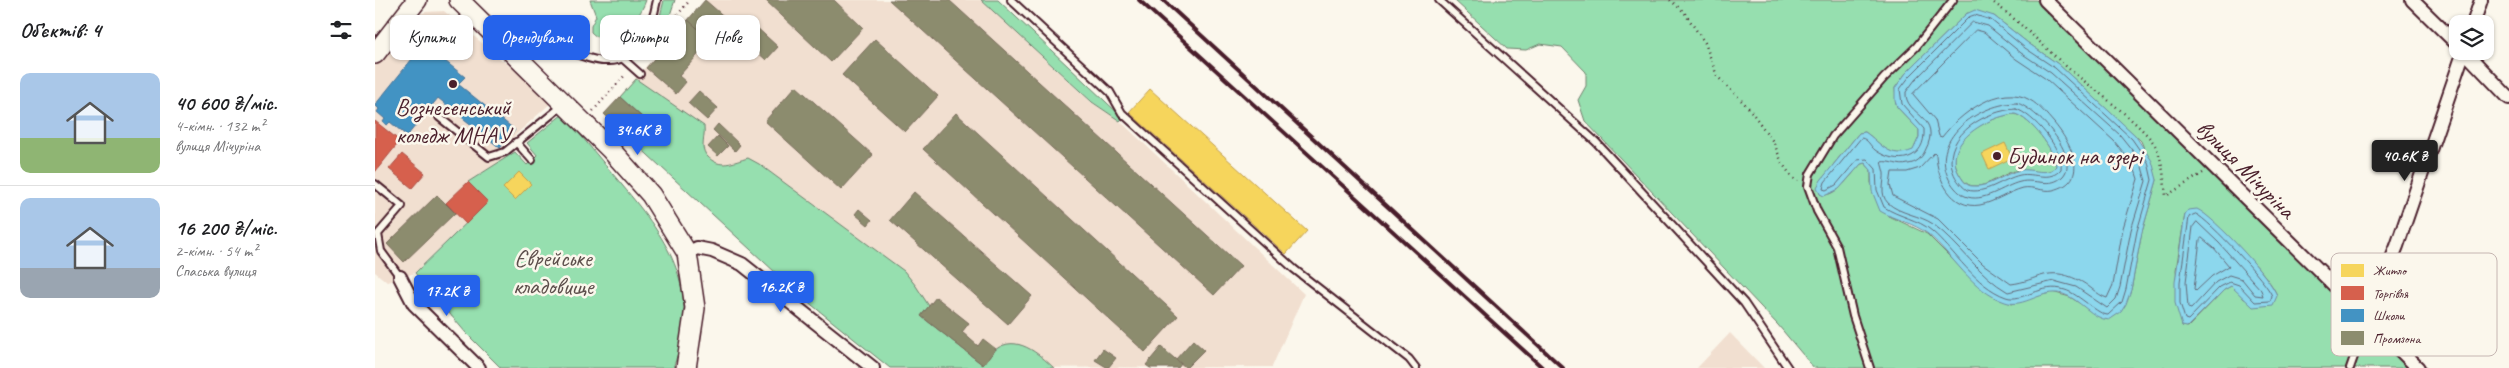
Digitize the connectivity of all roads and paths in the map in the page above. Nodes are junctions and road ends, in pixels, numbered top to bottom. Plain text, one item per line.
1 (417, 0) edge
2 (459, 0) edge
3 (657, 0) edge
4 (690, 0) edge
5 (1011, 0) edge
6 (1439, 0) edge
7 (1670, 0) edge
8 (1953, 0) edge
9 (1990, 0) edge
10 (2045, 0) edge
11 (2412, 0) edge
12 (2481, 0) edge
13 (652, 15) edge
14 (677, 15) edge
15 (2476, 15) edge
16 (482, 22) junction
17 (2449, 36) edge
18 (375, 54) edge
19 (600, 60) edge
20 (624, 60) edge
21 (2461, 60) edge
22 (2473, 60) edge
23 (640, 74) dead end
24 (624, 76) dead end
25 (2509, 98) edge
26 (565, 104) junction
27 (592, 112) dead end
28 (439, 117) dead end
29 (517, 142) junction
30 (532, 160) dead end
31 (2216, 168) junction
32 (375, 184) edge
33 (1808, 186) junction
34 (687, 253) junction
35 (2394, 253) edge
36 (400, 278) joint
37 (2331, 284) edge
38 (2354, 356) edge
39 (2404, 356) edge
40 (479, 368) edge
41 (686, 368) edge
42 (873, 368) edge
43 (1416, 368) edge
44 (1788, 368) edge
45 (1870, 368) edge
46 (2350, 368) edge
47 (2417, 368) edge

1 - 18 street
2 - 16 street
3 - 13 lane
4 - 14 path
5 - 43 lane
6 - 44 lane
7 - 33 path
8 - 33 lane
9 - 31 path
10 - 31 street, вулиця Мічуріна
11 - 17 street
12 - 15 street
16 - 19 lane
16 - 26 street
20 - 23 lane
21 - 35 street
22 - 25 street
24 - 27 path
26 - 29 lane
26 - 34 street
28 - 29 lane
29 - 30 lane
31 - 37 street, вулиця Мічуріна
32 - 36 lane
33 - 45 lane
34 - 41 street
34 - 42 street
36 - 40 street
38 - 46 lane
39 - 47 street, вулиця Мічуріна

